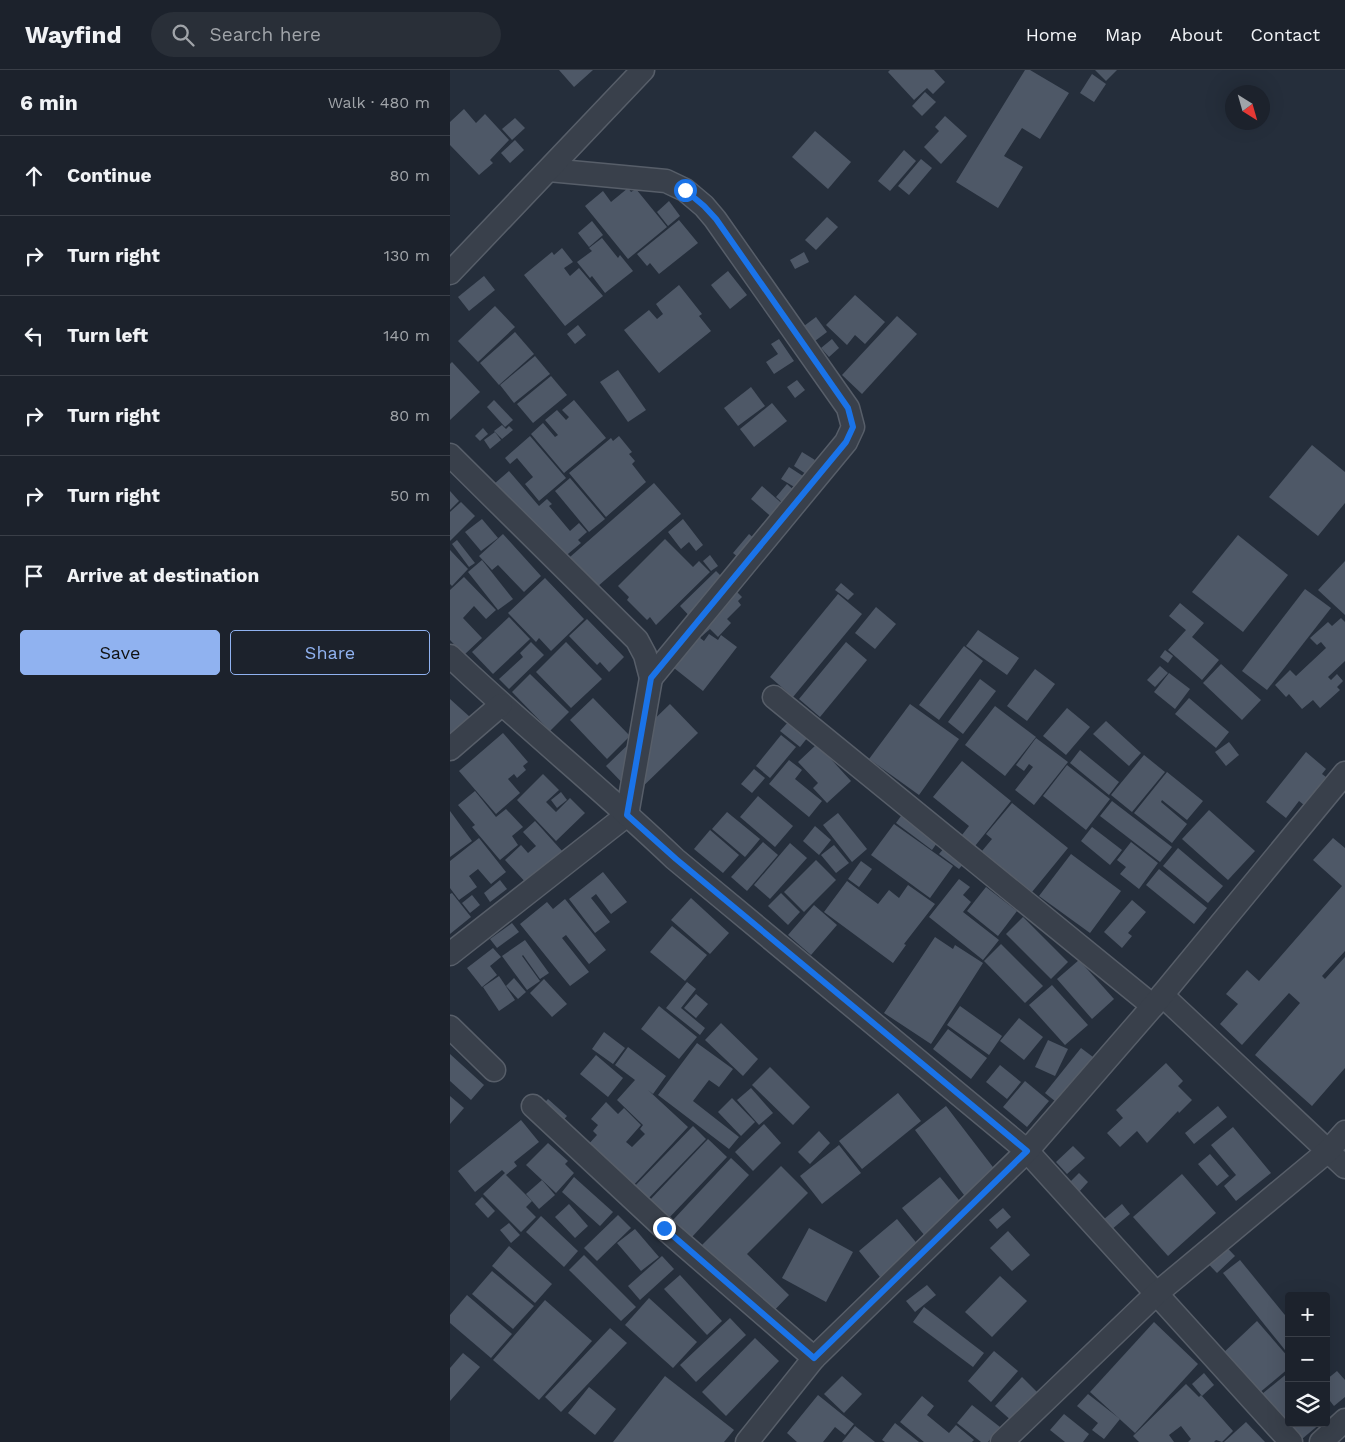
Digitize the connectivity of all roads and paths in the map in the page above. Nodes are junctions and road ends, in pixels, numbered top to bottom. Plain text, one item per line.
1 (636, 72) edge
2 (549, 170) junction
3 (453, 264) edge
4 (450, 455) edge
5 (450, 656) edge
6 (651, 678) junction
7 (774, 697) dead end
8 (501, 705) junction
9 (450, 749) edge
10 (1345, 773) edge
11 (1338, 798) edge
12 (634, 820) junction
13 (450, 954) edge
14 (1158, 1000) junction
15 (450, 1027) edge
16 (494, 1070) dead end
17 (533, 1106) dead end
18 (1345, 1132) edge
19 (1027, 1151) junction
20 (1328, 1151) junction
21 (1345, 1167) edge
22 (1156, 1294) junction
23 (814, 1358) junction
24 (1345, 1420) edge
25 (747, 1442) edge
26 (1002, 1442) edge
27 (1290, 1442) edge
28 (1321, 1442) edge

1 - 2 street
2 - 3 street
2 - 6 street
4 - 6 street
5 - 8 street
6 - 12 street
7 - 14 street
8 - 9 street
8 - 12 street
10 - 11 street
11 - 14 street
12 - 13 street
12 - 19 street
14 - 19 street
14 - 20 street
15 - 16 street
17 - 23 street
18 - 20 street
19 - 22 street
19 - 23 street
20 - 21 street
20 - 22 street
22 - 26 street
22 - 27 street
23 - 25 street
24 - 28 street

